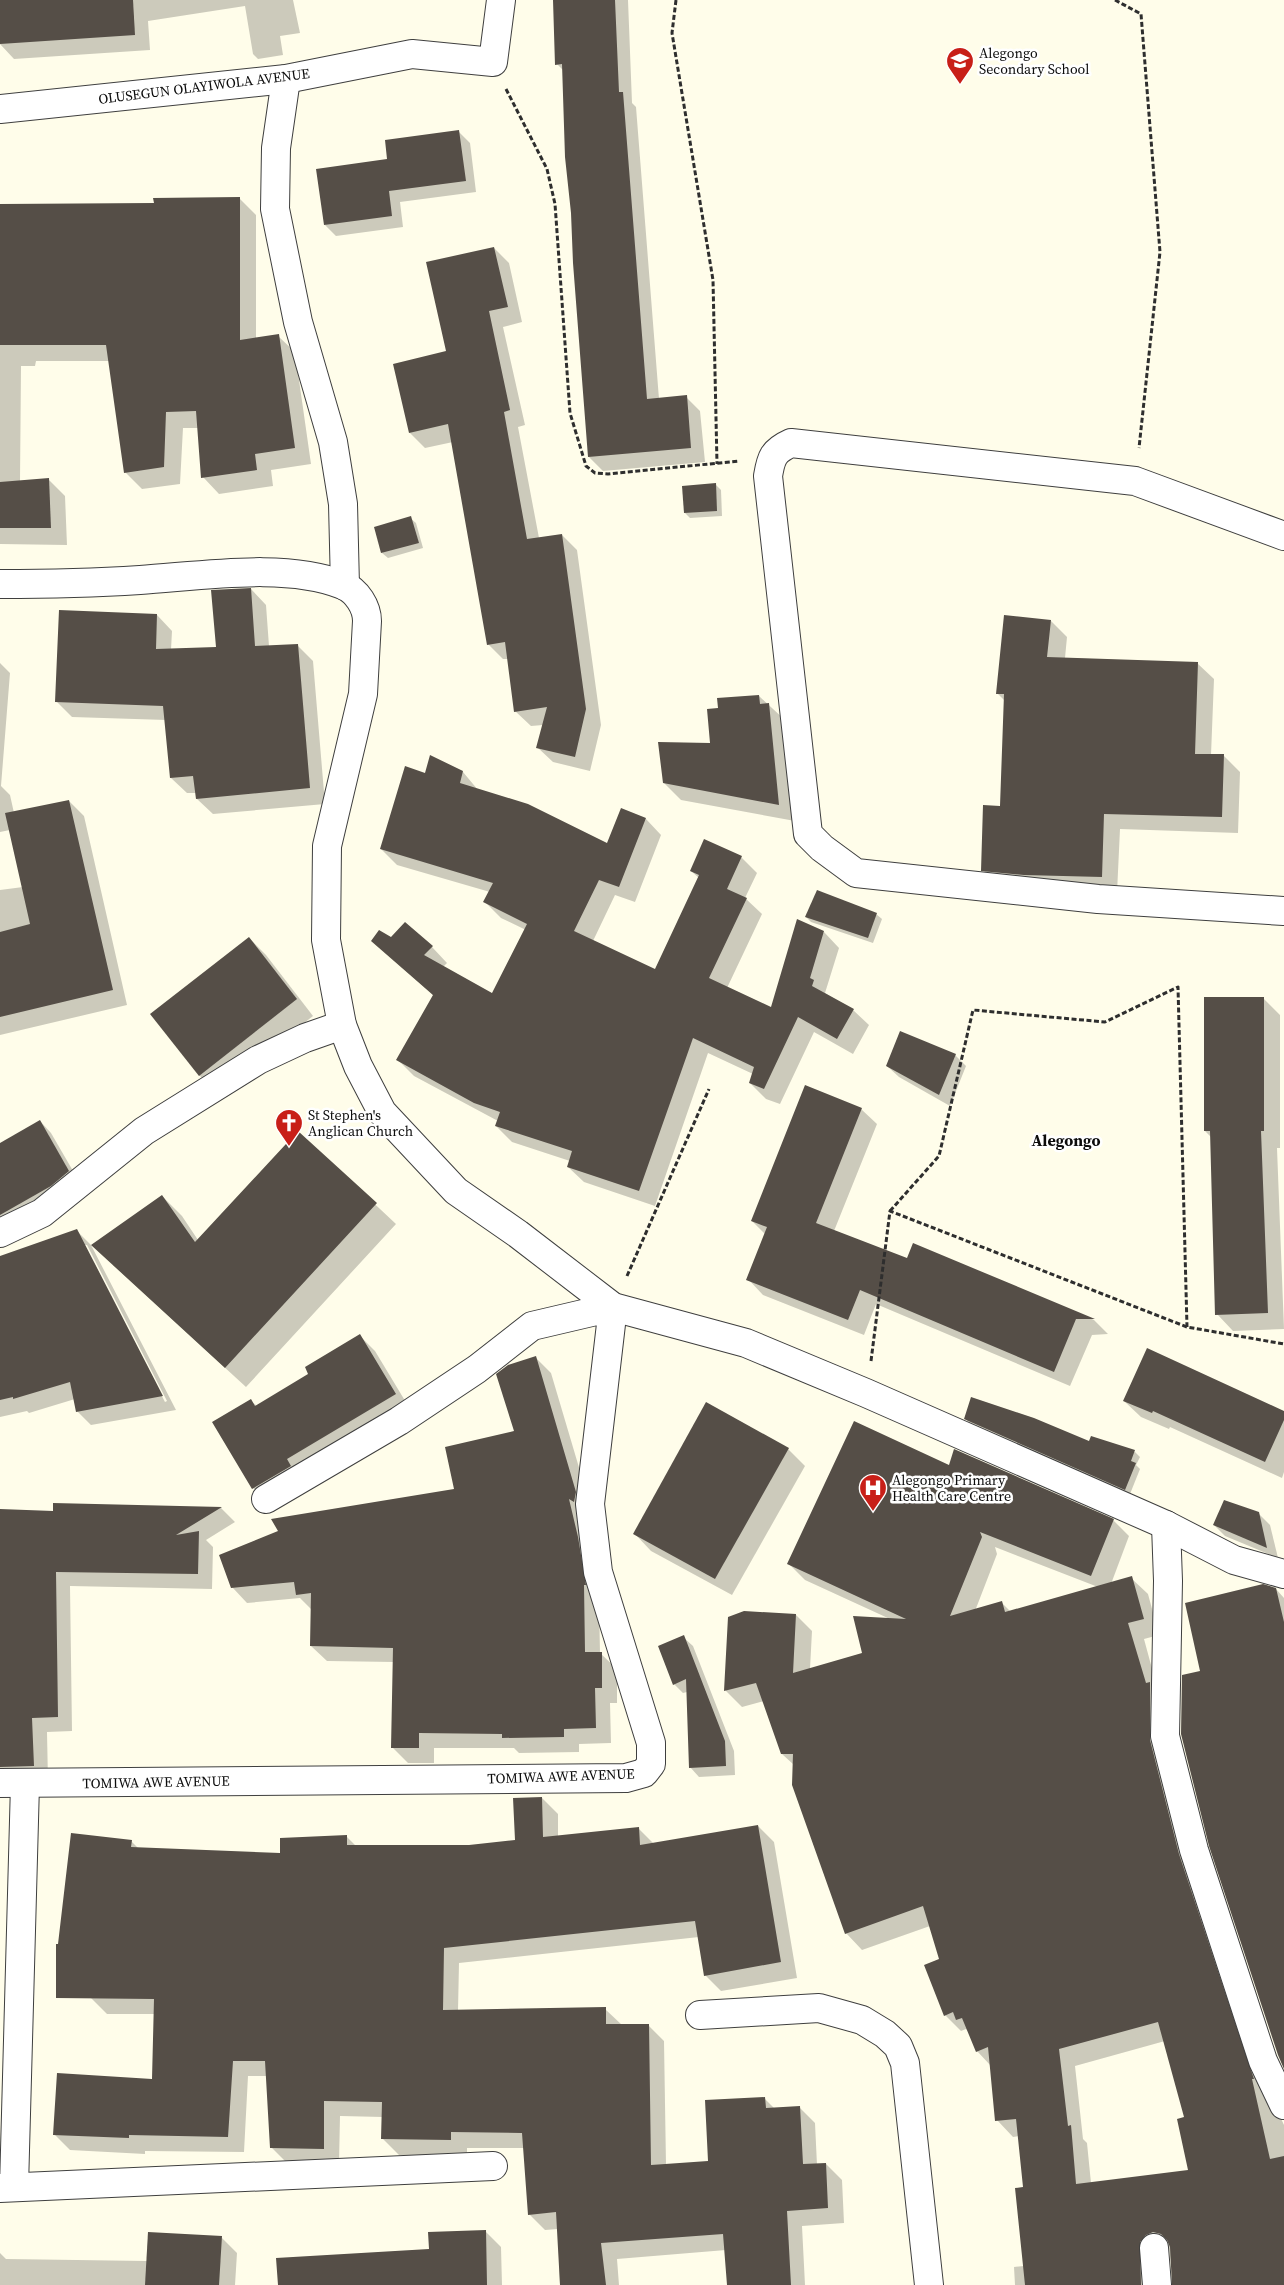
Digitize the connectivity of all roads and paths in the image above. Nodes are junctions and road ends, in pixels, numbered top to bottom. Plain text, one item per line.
1 (502, 0) edge
2 (676, 0) edge
3 (1115, 0) edge
4 (493, 62) junction
5 (286, 79) junction
6 (0, 109) edge
7 (1136, 481) junction
8 (1284, 536) edge
9 (0, 584) edge
10 (345, 586) junction
11 (1284, 911) edge
12 (342, 1025) junction
13 (709, 1089) dead end
14 (890, 1211) junction
15 (0, 1233) edge
16 (613, 1307) junction
17 (1187, 1327) junction
18 (1284, 1344) edge
19 (866, 1394) junction
20 (266, 1499) dead end
21 (1166, 1525) junction
22 (1284, 1574) edge
23 (12, 1783) edge
24 (700, 2015) dead end
25 (1284, 2105) edge
26 (492, 2166) dead end
27 (7, 2187) edge
28 (1154, 2248) dead end
29 (929, 2285) edge
30 (1157, 2285) edge

1 - 4 street
2 - 4 path
3 - 7 path
4 - 5 street, OLUSEGUN OLAYIWOLA AVENUE
5 - 6 street, OLUSEGUN OLAYIWOLA AVENUE
5 - 10 street
7 - 8 street
7 - 11 street
9 - 10 street
10 - 12 street
12 - 15 street
12 - 16 street
13 - 16 path
14 - 17 path
14 - 17 path
14 - 19 path
16 - 19 street
16 - 20 street
16 - 23 street, TOMIWA AWE AVENUE
17 - 18 path
19 - 21 street
21 - 22 street
21 - 25 street
23 - 27 street
24 - 29 street
26 - 27 street
28 - 30 street

